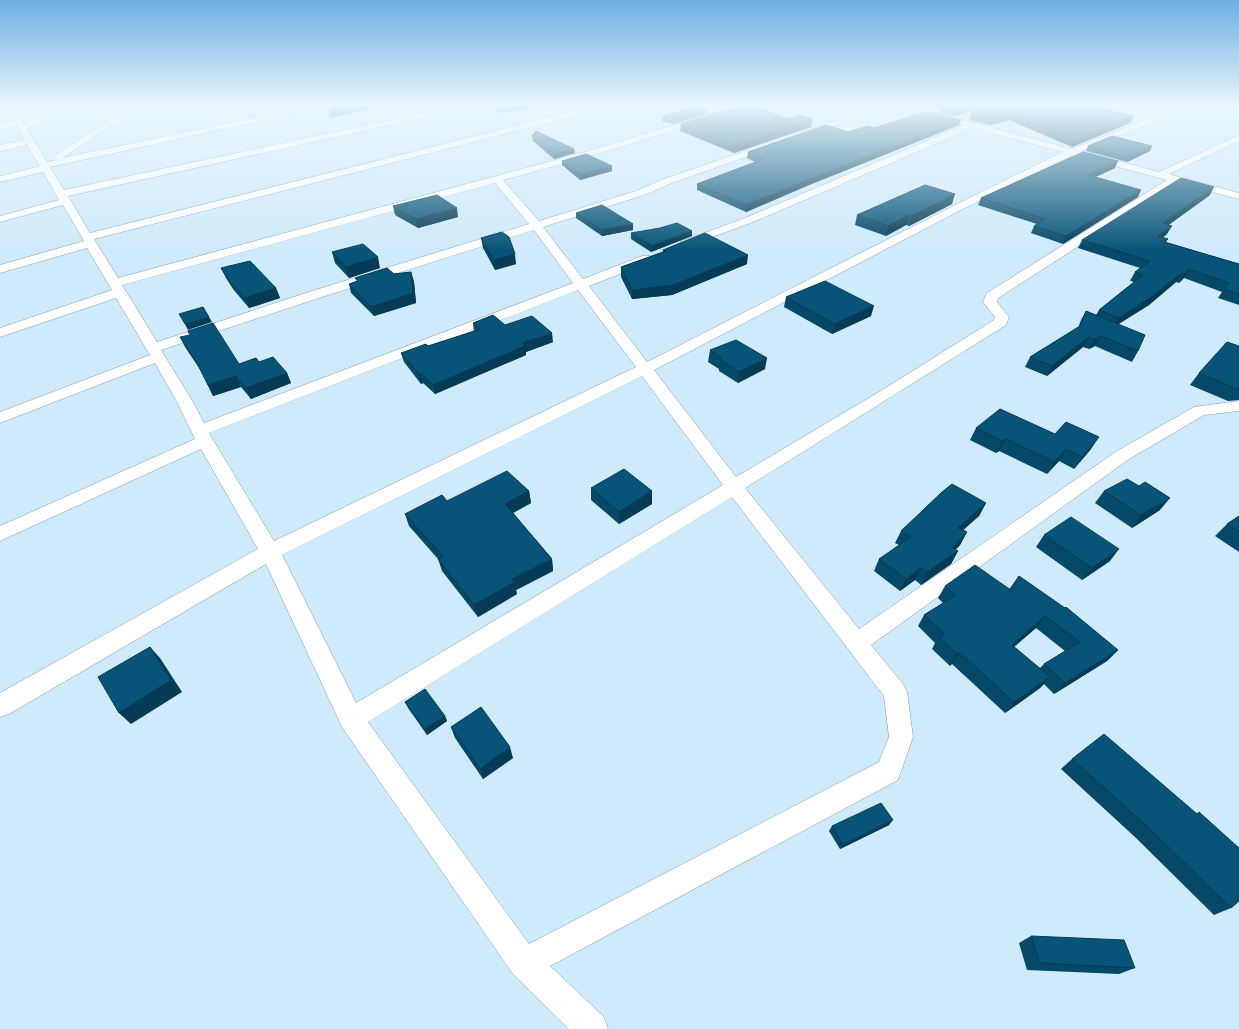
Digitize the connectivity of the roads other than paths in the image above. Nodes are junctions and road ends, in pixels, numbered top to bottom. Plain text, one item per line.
1 (37, 154) edge
2 (66, 154) edge
3 (101, 154) edge
4 (257, 154) edge
5 (419, 154) edge
6 (588, 154) edge
7 (745, 154) edge
8 (895, 154) edge
9 (1067, 154) edge
10 (1079, 154) edge
11 (1205, 154) edge
12 (46, 167) junction
13 (1160, 175) junction
14 (0, 179) edge
15 (497, 179) junction
16 (1176, 179) junction
17 (1239, 196) edge
18 (64, 198) junction
19 (0, 219) edge
20 (536, 225) junction
21 (89, 240) junction
22 (675, 248) edge
23 (660, 253) edge
24 (0, 269) edge
25 (580, 284) junction
26 (117, 288) junction
27 (0, 333) edge
28 (156, 352) junction
29 (644, 369) junction
30 (1239, 406) edge
31 (0, 418) edge
32 (202, 436) junction
33 (734, 487) junction
34 (0, 534) edge
35 (270, 552) junction
36 (856, 643) junction
37 (0, 706) edge
38 (351, 719) junction
39 (524, 963) junction
40 (592, 1029) edge

1 - 12 street
2 - 12 street
3 - 12 street
4 - 18 street
5 - 21 street
6 - 15 street
7 - 20 street
8 - 22 street
9 - 29 street
10 - 13 street
11 - 13 street
12 - 14 street
12 - 18 street
13 - 16 street
15 - 20 street
15 - 26 street
16 - 17 street
16 - 33 street
18 - 19 street
18 - 21 street
20 - 25 street
20 - 28 street
21 - 24 street
21 - 26 street
23 - 25 street
25 - 29 street
25 - 32 street
26 - 27 street
26 - 28 street
28 - 31 street
28 - 32 street
29 - 33 street
29 - 35 street
30 - 36 street
32 - 34 street
32 - 35 street
33 - 36 street
33 - 38 street
35 - 37 street
35 - 38 street
36 - 39 street
38 - 39 street
39 - 40 street

